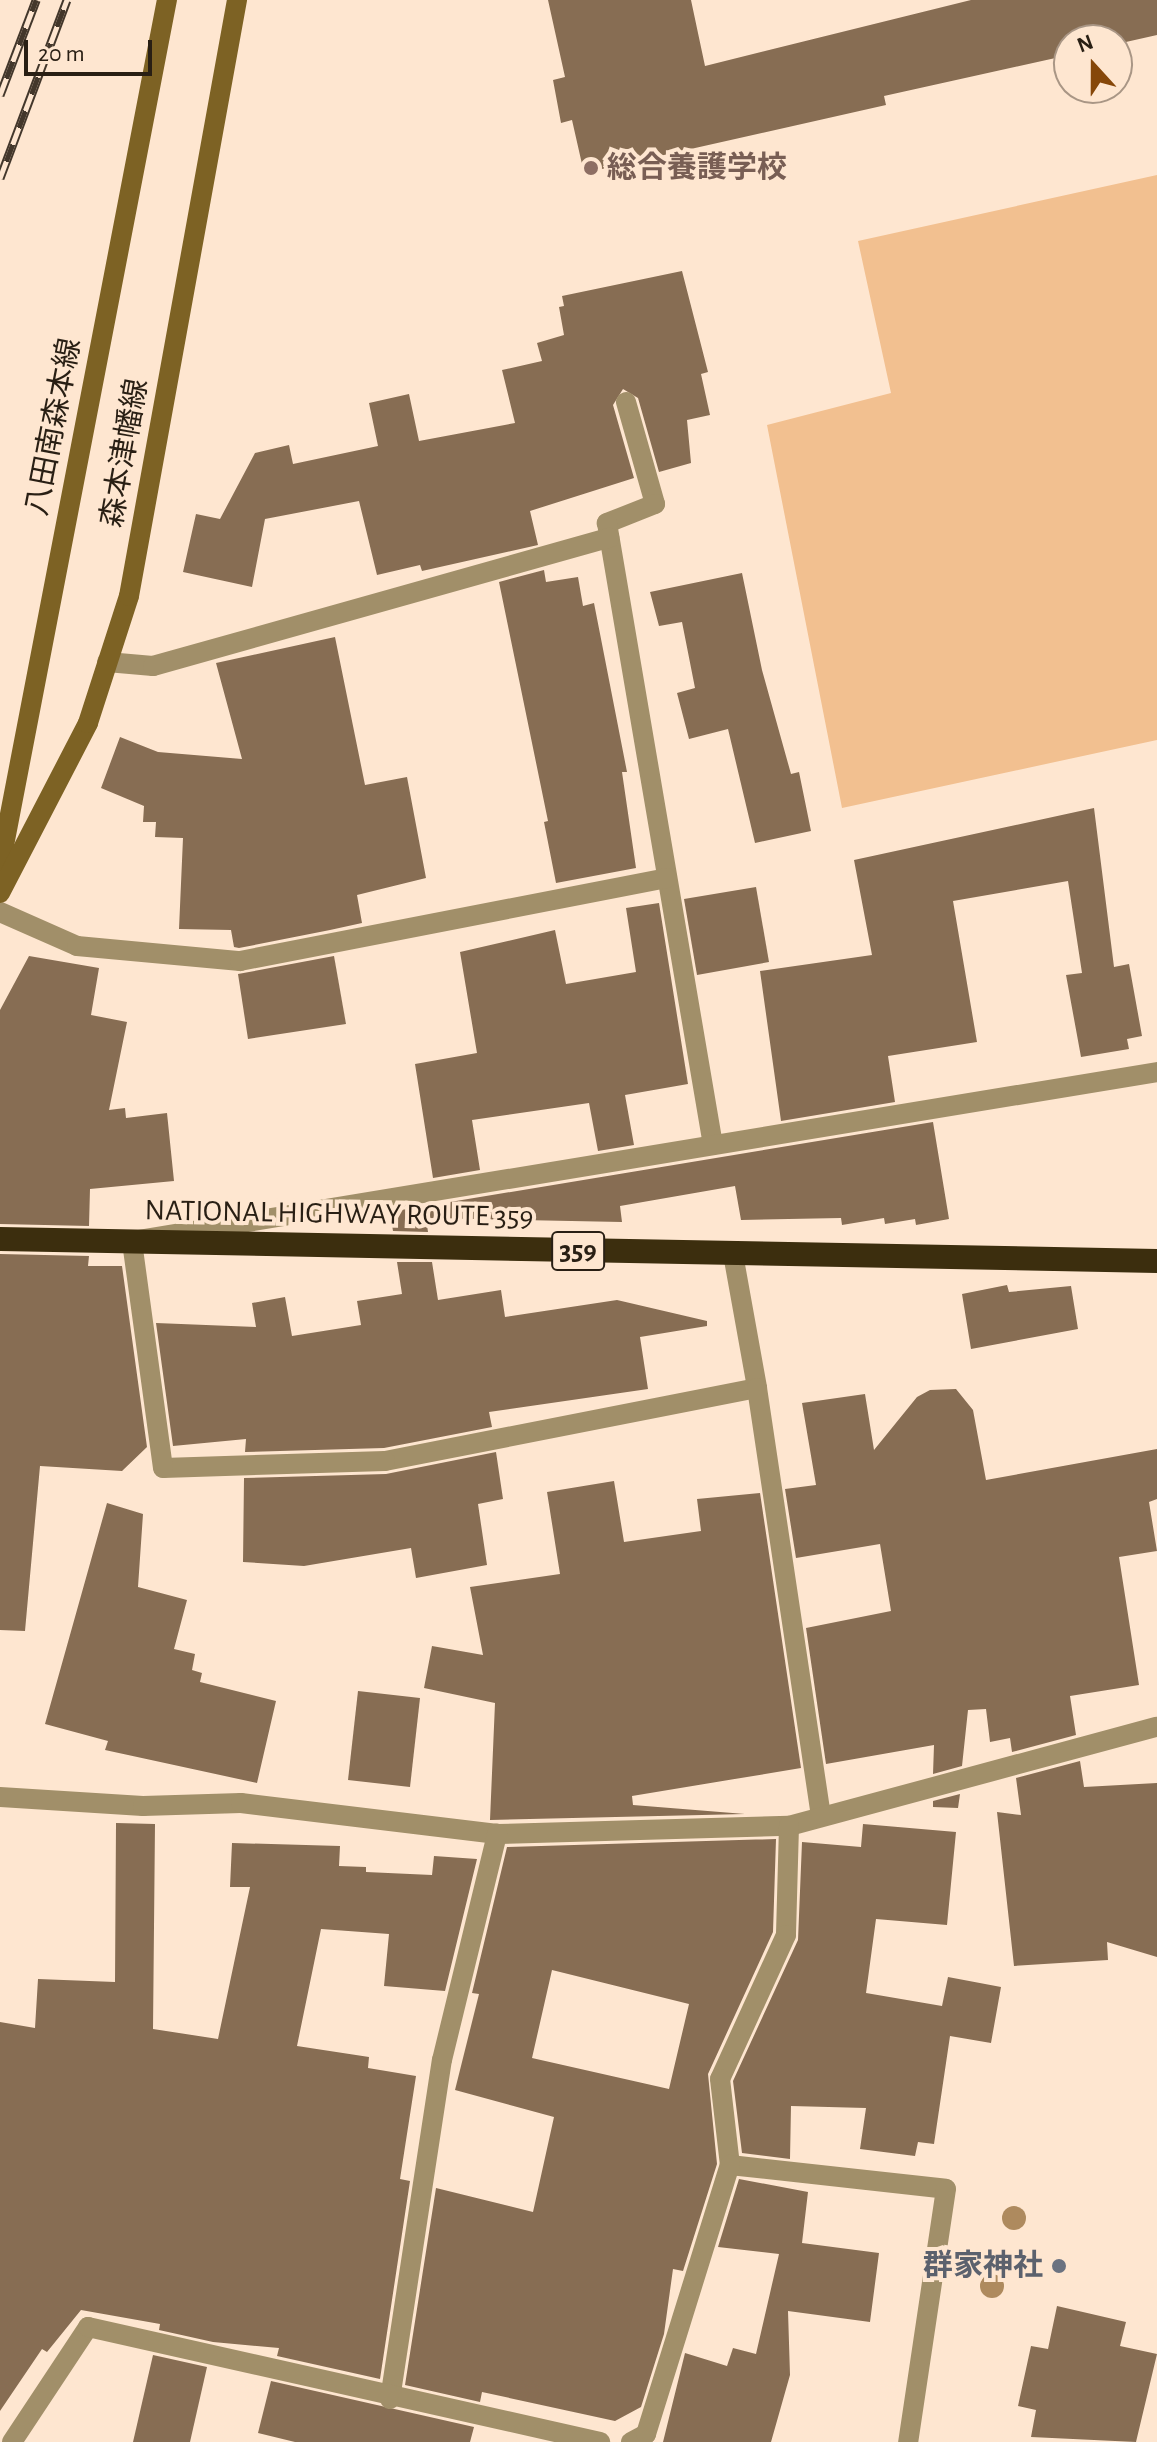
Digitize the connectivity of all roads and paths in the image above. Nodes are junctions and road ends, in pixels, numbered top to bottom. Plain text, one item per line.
1 (167, 0) edge
2 (237, 0) edge
3 (626, 402) dead end
4 (609, 538) junction
5 (107, 662) junction
6 (0, 866) edge
7 (667, 878) junction
8 (0, 893) edge
9 (0, 912) edge
10 (1157, 1072) edge
11 (713, 1145) junction
12 (0, 1239) edge
13 (132, 1241) junction
14 (733, 1254) junction
15 (1157, 1261) edge
16 (757, 1388) junction
17 (1157, 1727) edge
18 (0, 1797) edge
19 (821, 1815) junction
20 (789, 1826) junction
21 (497, 1834) junction
22 (730, 2165) junction
23 (390, 2399) junction
24 (12, 2442) edge
25 (600, 2442) edge
26 (631, 2442) edge
27 (908, 2442) edge

1 - 6 main road, 八田南森本線
2 - 5 main road, 森本津幡線
3 - 4 street
4 - 5 street
4 - 7 street
5 - 8 main road, 森本津幡線
7 - 9 street
7 - 11 street
10 - 11 street
11 - 13 street
12 - 13 highway, NATIONAL HIGHWAY ROUTE 359 / 359
13 - 14 highway, NATIONAL HIGHWAY ROUTE 359 / 359
13 - 16 street
14 - 15 highway, NATIONAL HIGHWAY ROUTE 359 / 359
14 - 16 street
16 - 19 street
17 - 19 street
18 - 21 street
19 - 20 street
20 - 21 street
20 - 22 street
21 - 23 street
22 - 26 street
22 - 27 street
23 - 24 street
23 - 25 street

